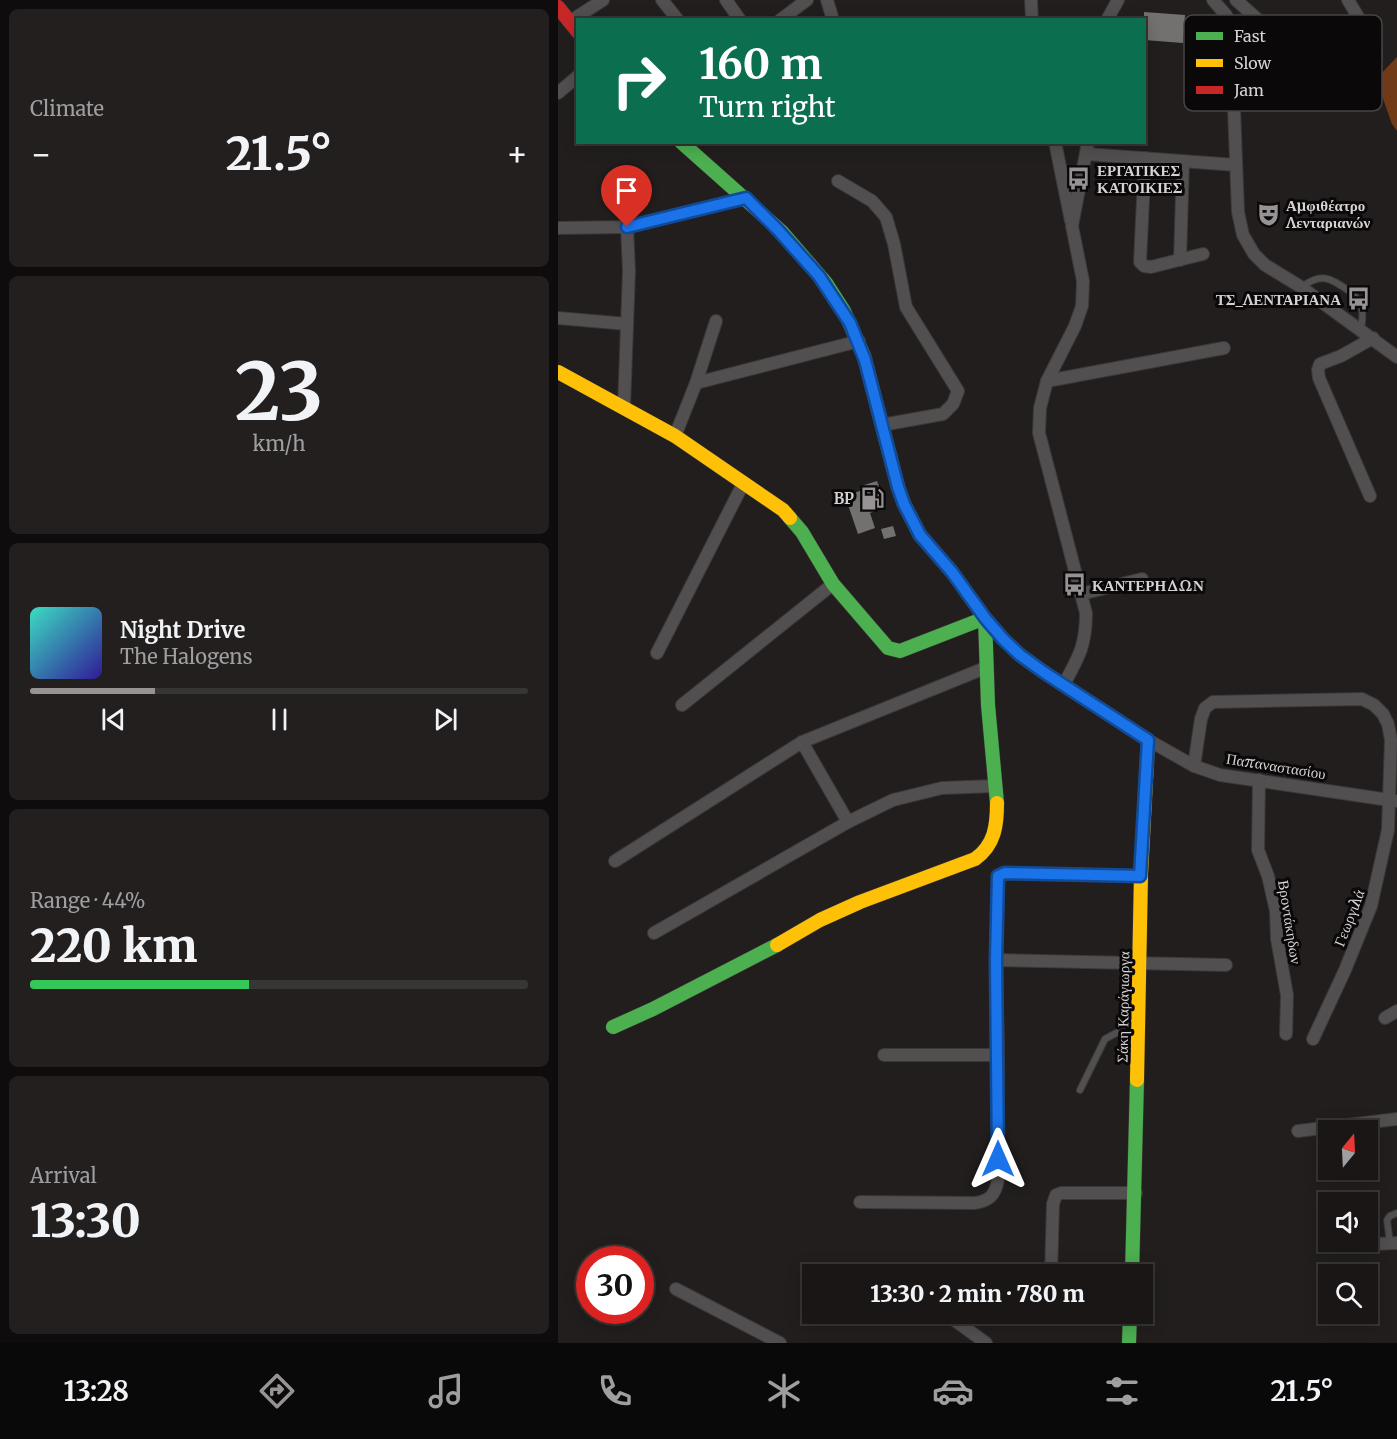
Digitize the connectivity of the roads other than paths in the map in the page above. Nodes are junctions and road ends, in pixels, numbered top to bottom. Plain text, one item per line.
1 (603, 0) edge
2 (662, 0) edge
3 (726, 0) edge
4 (807, 0) edge
5 (827, 0) edge
6 (1030, 0) edge
7 (1118, 0) edge
8 (1213, 0) edge
9 (1236, 0) edge
10 (1348, 0) edge
11 (558, 7) edge
12 (1226, 15) edge
13 (1253, 15) edge
14 (1357, 15) edge
15 (583, 18) edge
16 (676, 18) edge
17 (739, 18) edge
18 (783, 18) edge
19 (832, 18) edge
20 (1032, 18) edge
21 (1108, 18) edge
22 (573, 27) edge
23 (576, 78) edge
24 (558, 93) edge
25 (1234, 111) edge
26 (683, 144) edge
27 (1055, 144) edge
28 (1087, 148) edge
29 (1145, 158) junction
30 (1183, 161) junction
31 (1236, 165) junction
32 (838, 181) dead end
33 (746, 198) junction
34 (1072, 226) junction
35 (627, 227) junction
36 (558, 228) edge
37 (1203, 254) dead end
38 (1180, 260) junction
39 (1301, 287) junction
40 (558, 318) edge
41 (716, 321) dead end
42 (627, 324) junction
43 (1361, 329) junction
44 (1373, 338) junction
45 (859, 341) junction
46 (1224, 348) dead end
47 (1397, 357) edge
48 (558, 372) edge
49 (1047, 381) junction
50 (696, 383) junction
51 (624, 407) junction
52 (882, 425) junction
53 (675, 436) junction
54 (743, 484) junction
55 (1370, 496) dead end
56 (1142, 579) dead end
57 (833, 584) junction
58 (1081, 594) junction
59 (985, 618) junction
60 (657, 653) dead end
61 (985, 668) junction
62 (1064, 684) junction
63 (682, 705) dead end
64 (1148, 740) junction
65 (802, 742) junction
66 (1194, 766) junction
67 (1259, 780) junction
68 (995, 786) junction
69 (1393, 800) edge
70 (848, 822) junction
71 (615, 861) dead end
72 (1140, 876) junction
73 (654, 933) dead end
74 (996, 960) junction
75 (1140, 962) junction
76 (1226, 965) dead end
77 (1397, 1011) edge
78 (1385, 1018) dead end
79 (614, 1027) dead end
80 (1139, 1030) junction
81 (1286, 1034) dead end
82 (1312, 1040) dead end
83 (884, 1055) dead end
84 (998, 1055) junction
85 (1080, 1090) dead end
86 (1397, 1119) edge
87 (1298, 1131) dead end
88 (1136, 1193) junction
89 (860, 1202) dead end
90 (1397, 1213) edge
91 (1393, 1244) edge
92 (1052, 1264) edge
93 (1133, 1264) edge
94 (676, 1289) dead end
95 (960, 1324) edge
96 (1130, 1324) edge
97 (780, 1343) edge
98 (987, 1343) edge
99 (1129, 1343) edge

1 - 15 street
2 - 16 street
3 - 17 street
4 - 18 street
5 - 19 street
6 - 20 street
7 - 21 street
8 - 12 street
9 - 13 street
10 - 14 street
11 - 22 street
23 - 24 street
25 - 31 street
26 - 33 street, Παπαναστασίου
27 - 34 street
28 - 29 street
28 - 34 street
29 - 30 street
29 - 38 street
30 - 31 street
30 - 38 street
31 - 39 street
32 - 52 street
33 - 35 street
33 - 45 street, Παπαναστασίου
34 - 49 street
35 - 36 street
35 - 42 street
37 - 38 street
39 - 43 street
39 - 43 lane
40 - 42 street
41 - 50 street
42 - 51 street
43 - 44 street
44 - 47 street
44 - 55 street
45 - 50 street
45 - 52 street, Παπαναστασίου
46 - 49 street
48 - 51 street
49 - 58 street
50 - 53 street
51 - 53 street
52 - 59 street, Παπαναστασίου
53 - 54 street
54 - 57 street
54 - 60 street
56 - 58 street
57 - 59 street
57 - 63 street
58 - 62 street
59 - 61 street
59 - 62 street, Παπαναστασίου
61 - 65 street
61 - 68 street
62 - 64 street, Παπαναστασίου
64 - 66 street, Παπαναστασίου
64 - 72 street, Σάκη Καράγιωργα
65 - 70 street
65 - 71 street
66 - 67 street, Παπαναστασίου
66 - 69 street, Γεωργιλά
67 - 69 street, Παπαναστασίου
67 - 81 street, Βροντάκηδων
68 - 70 street
68 - 79 street
69 - 82 street, Γεωργιλά
70 - 73 street
72 - 74 street
72 - 75 street, Σάκη Καράγιωργα
74 - 75 street
74 - 84 street
75 - 76 street
75 - 80 street, Σάκη Καράγιωργα
77 - 78 street
80 - 85 lane
80 - 88 street, Σάκη Καράγιωργα
83 - 84 street
84 - 89 street
86 - 87 street
88 - 92 street
88 - 93 street, Σάκη Καράγιωργα
90 - 91 lane
94 - 97 street
95 - 98 street
96 - 99 street

